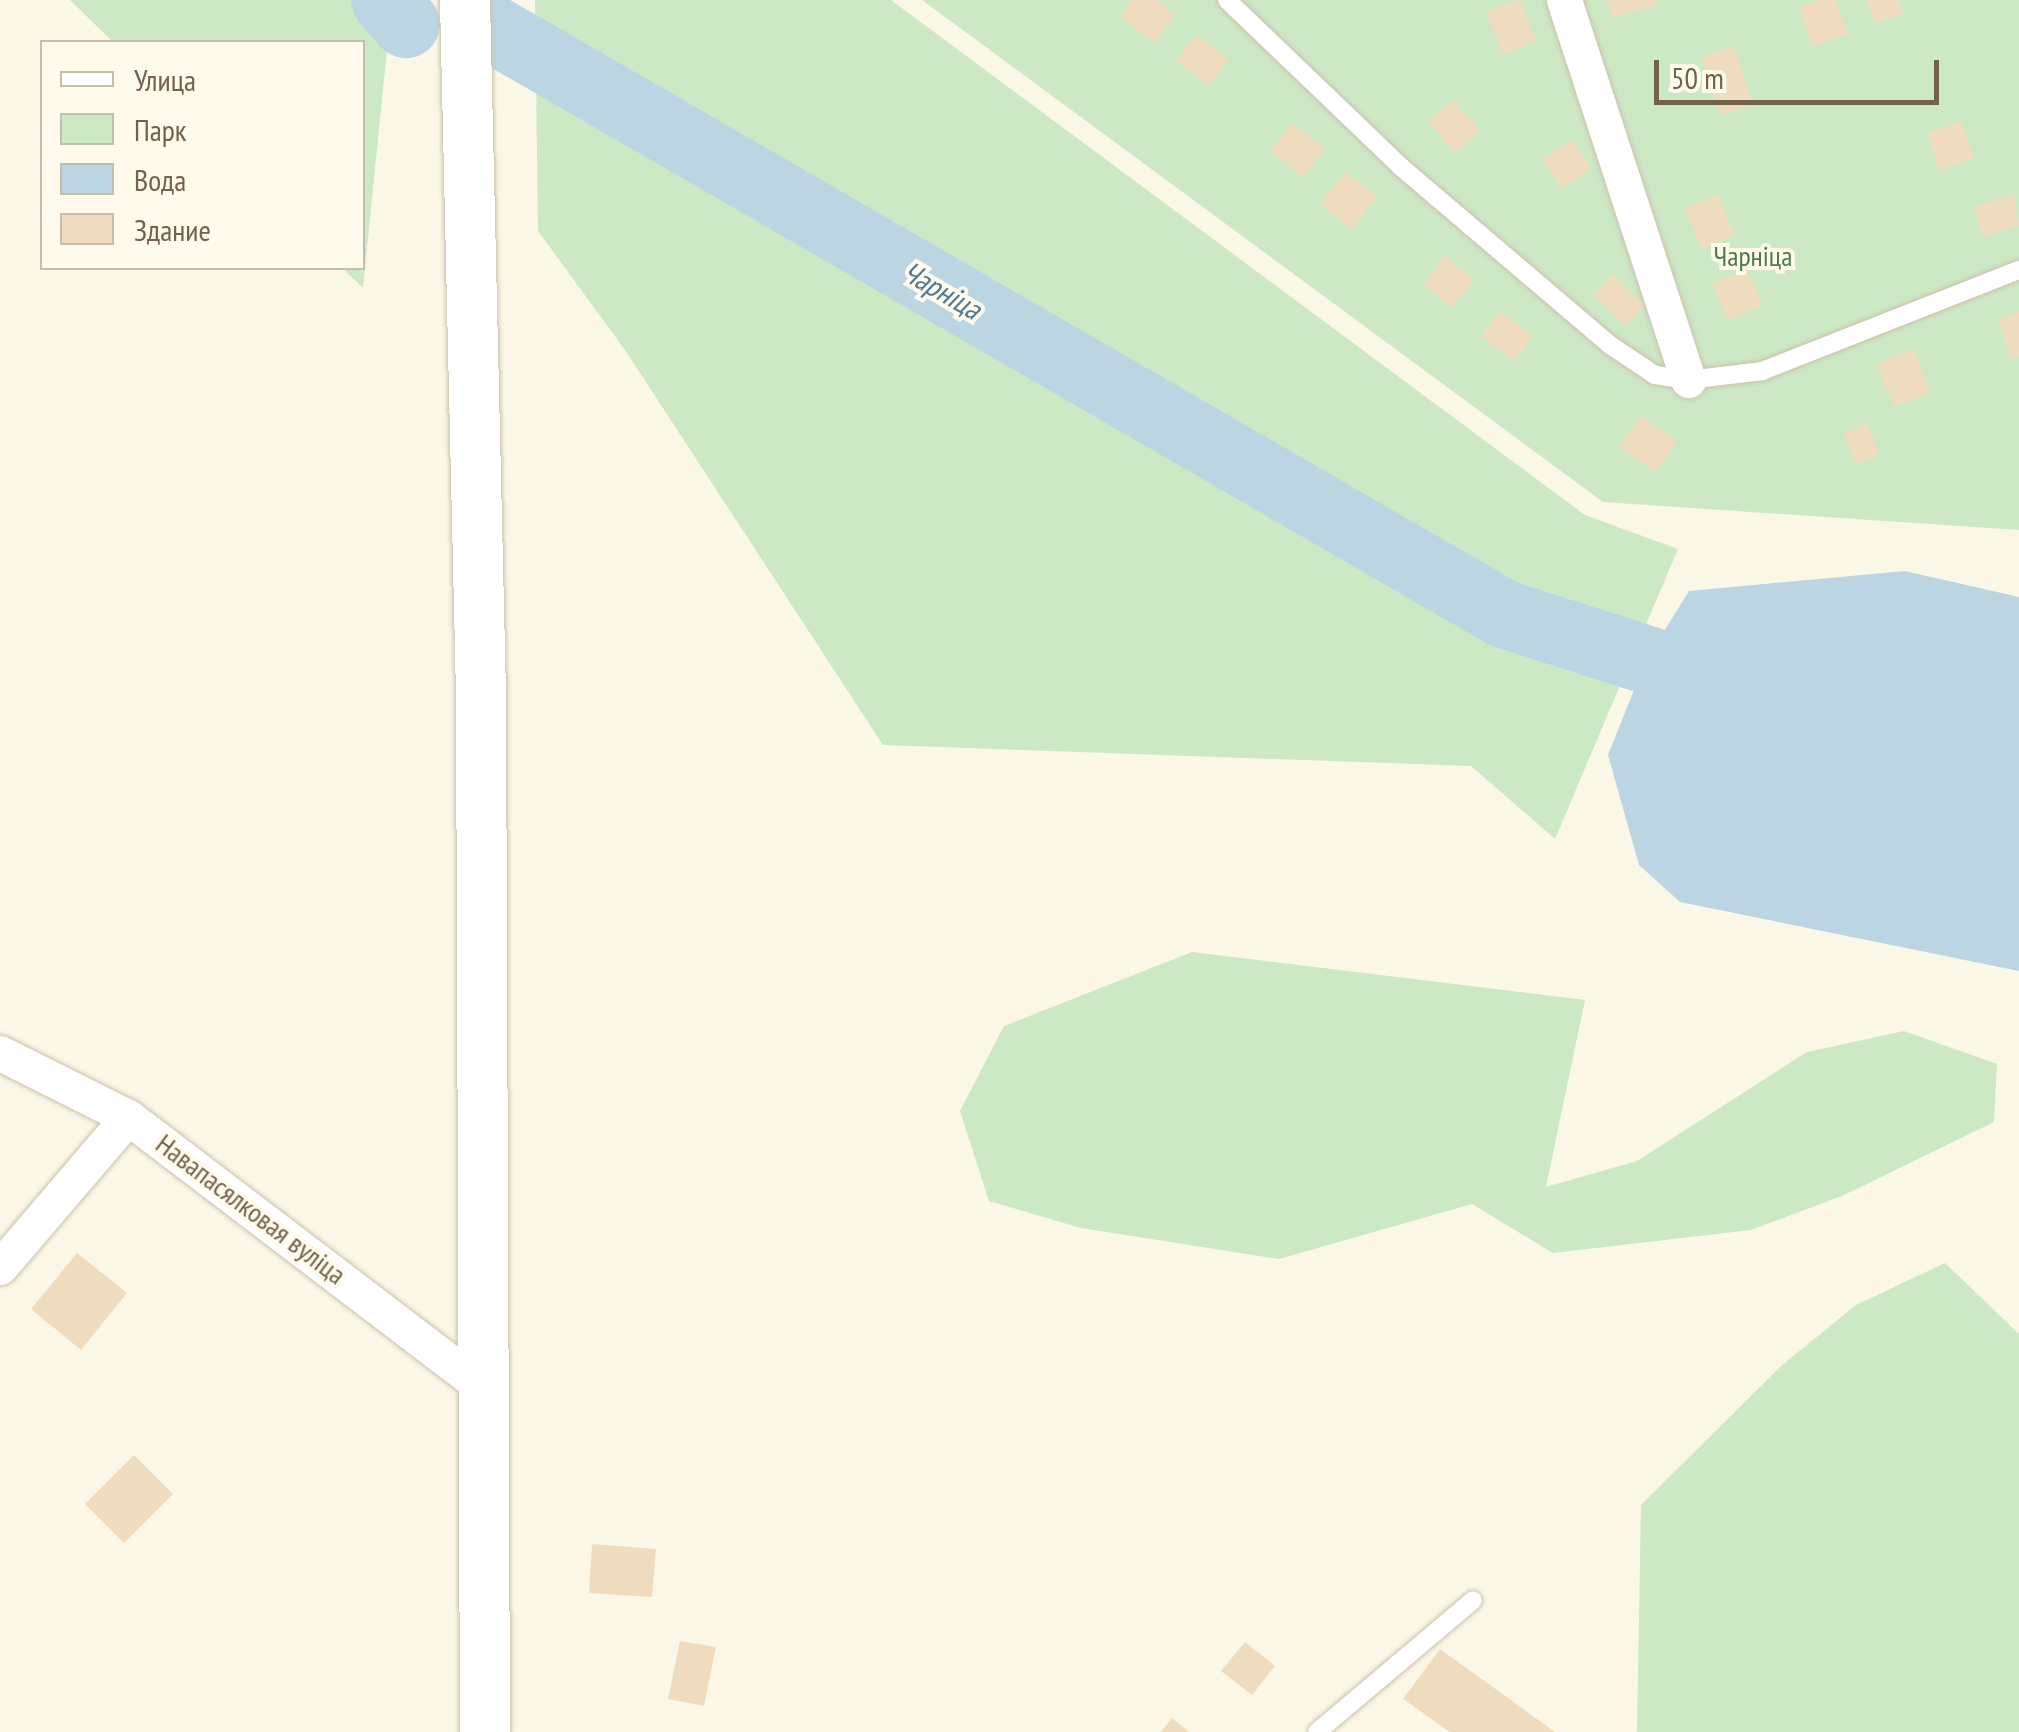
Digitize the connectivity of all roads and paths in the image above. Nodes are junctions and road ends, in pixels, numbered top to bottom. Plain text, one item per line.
1 (465, 0) edge
2 (1227, 0) edge
3 (1564, 0) edge
4 (2019, 270) edge
5 (1688, 380) junction
6 (0, 1054) edge
7 (128, 1117) junction
8 (0, 1267) edge
9 (486, 1390) junction
10 (1474, 1600) dead end
11 (485, 1732) edge
12 (1317, 1732) edge

1 - 9 main road
2 - 5 lane
3 - 5 street
4 - 5 lane
6 - 7 street, Навапасялковая вуліца
7 - 8 street
7 - 9 street, Навапасялковая вуліца
9 - 11 main road
10 - 12 lane

